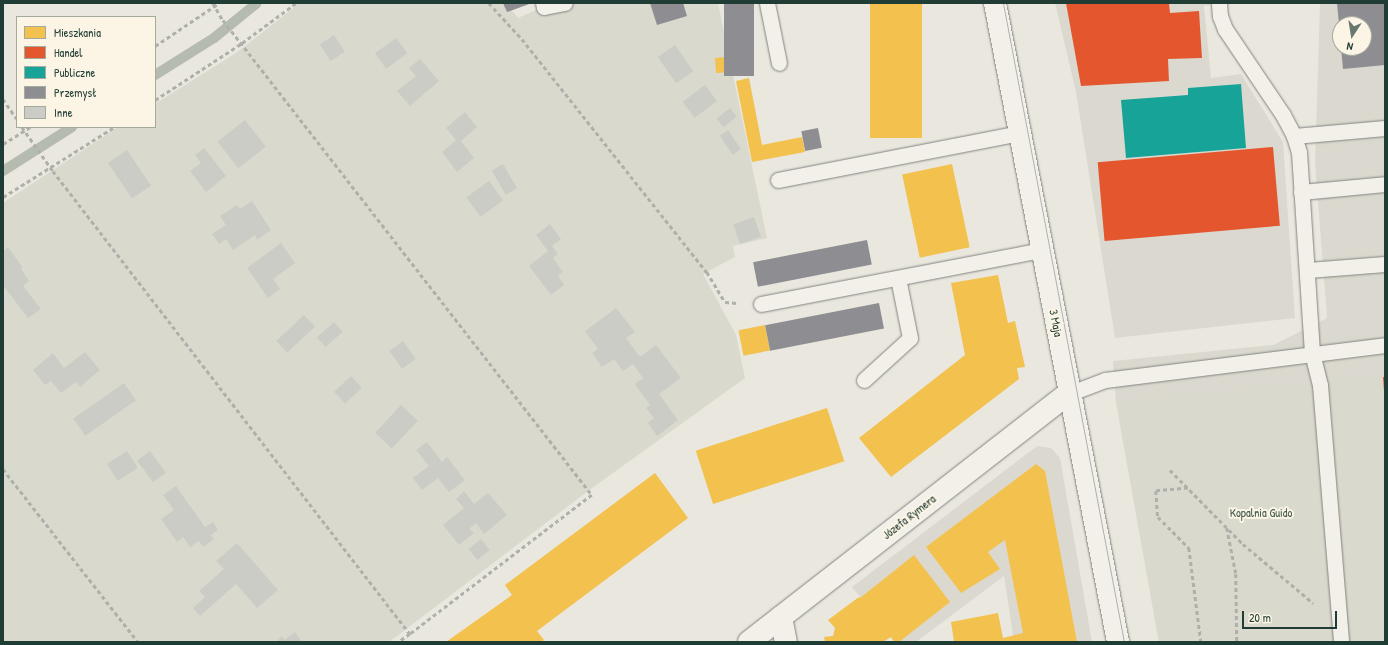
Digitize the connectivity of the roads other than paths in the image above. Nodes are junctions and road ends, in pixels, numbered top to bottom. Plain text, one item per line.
1 (543, 3) edge
2 (565, 3) edge
3 (767, 3) edge
4 (995, 3) edge
5 (1219, 3) edge
6 (779, 63) dead end
7 (1385, 128) edge
8 (1019, 133) junction
9 (1294, 136) junction
10 (778, 180) dead end
11 (1385, 184) edge
12 (1301, 192) junction
13 (1042, 250) junction
14 (1385, 264) edge
15 (1308, 270) junction
16 (898, 278) junction
17 (761, 304) road end
18 (1385, 345) edge
19 (1312, 353) junction
20 (864, 380) dead end
21 (1070, 392) junction
22 (780, 617) junction
23 (749, 642) edge
24 (786, 642) edge
25 (1118, 642) edge
26 (1341, 642) edge

1 - 2 lane
3 - 6 lane
4 - 8 street, 3 Maja
5 - 9 lane
7 - 9 lane
8 - 10 lane
8 - 13 street, 3 Maja
9 - 12 lane
11 - 12 lane
12 - 15 lane
13 - 16 lane
13 - 21 street, 3 Maja
14 - 15 lane
15 - 19 lane
16 - 17 lane
16 - 20 lane
18 - 19 lane
19 - 21 lane
19 - 26 lane
21 - 22 street, Józefa Rymera
21 - 25 street, 3 Maja
22 - 23 street, Józefa Rymera
22 - 24 street

